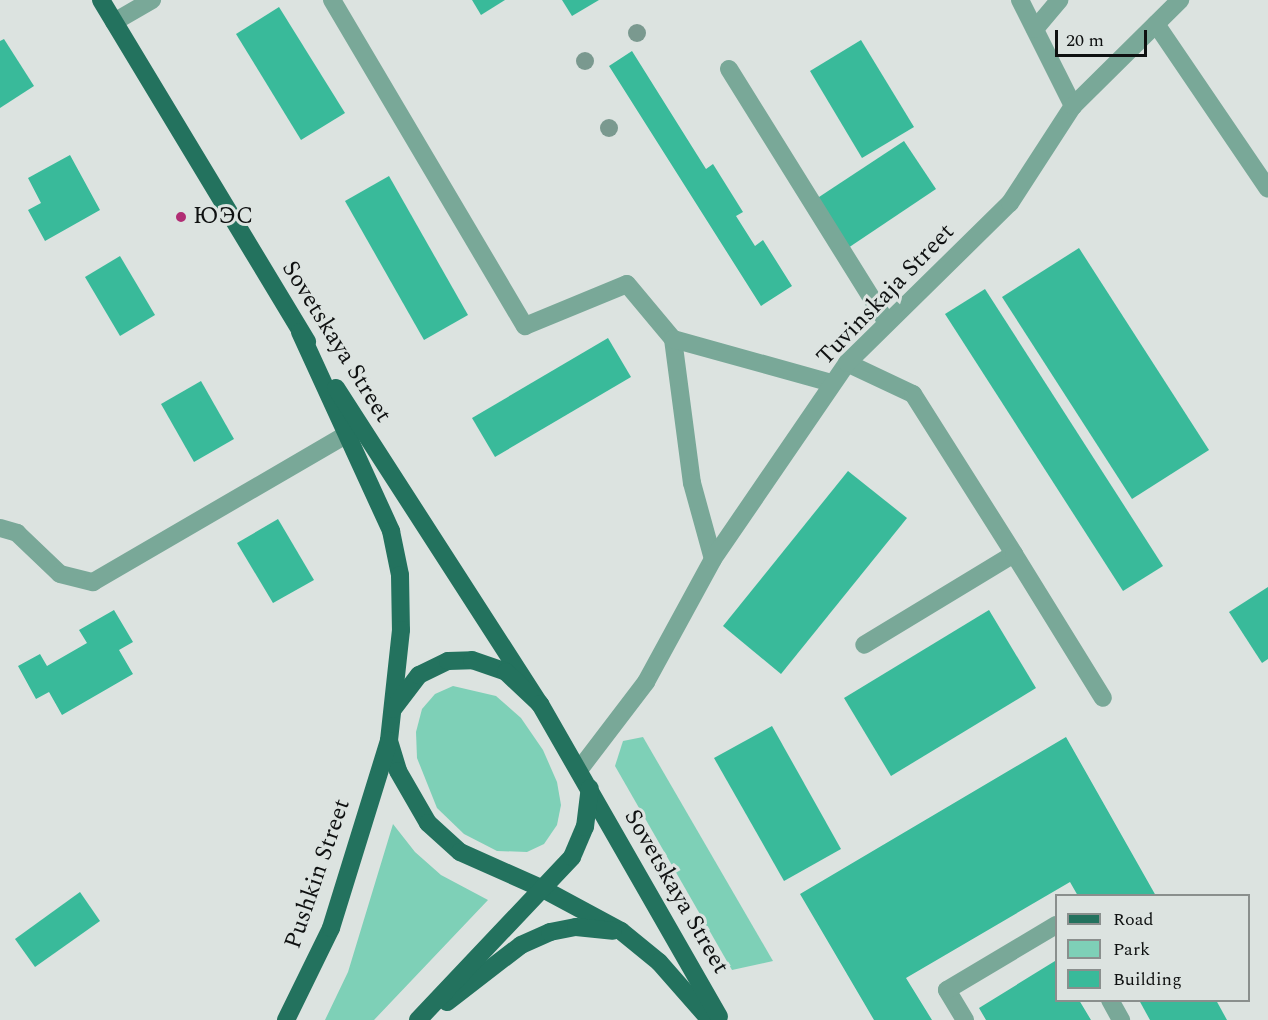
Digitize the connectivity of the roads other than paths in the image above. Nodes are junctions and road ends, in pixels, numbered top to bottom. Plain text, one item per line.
1 (101, 0) edge
2 (152, 0) edge
3 (332, 0) edge
4 (1020, 0) edge
5 (1059, 0) edge
6 (1180, 0) edge
7 (114, 22) junction
8 (1156, 24) junction
9 (1035, 28) junction
10 (729, 69) dead end
11 (1073, 106) junction
12 (1268, 189) edge
13 (887, 323) junction
14 (300, 332) junction
15 (673, 339) junction
16 (847, 363) junction
17 (832, 383) junction
18 (347, 434) junction
19 (0, 528) edge
20 (1014, 554) junction
21 (713, 559) junction
22 (864, 645) dead end
23 (1103, 698) dead end
24 (540, 704) junction
25 (393, 709) junction
26 (389, 741) junction
27 (579, 770) junction
28 (590, 788) junction
29 (543, 889) junction
30 (1055, 926) edge
31 (621, 931) junction
32 (1111, 1002) edge
33 (286, 1020) edge
34 (418, 1020) edge
35 (424, 1020) edge
36 (710, 1020) edge
37 (721, 1020) edge
38 (965, 1020) edge
39 (1122, 1020) edge

1 - 7 main road, Sovetskaya Street
2 - 7 street
3 - 15 street
4 - 9 street
5 - 9 street
6 - 8 street, Tuvinskaja Street
7 - 14 main road, Sovetskaya Street
8 - 11 street, Tuvinskaja Street
8 - 12 street
9 - 11 street
10 - 13 street
11 - 13 street, Tuvinskaja Street
13 - 16 street, Tuvinskaja Street
14 - 18 main road
14 - 24 main road, Sovetskaya Street
15 - 17 street
15 - 21 street
16 - 17 street, Tuvinskaja Street
16 - 20 street
17 - 21 street, Tuvinskaja Street
18 - 19 street
18 - 25 main road
20 - 22 street
20 - 23 street
21 - 27 street, Tuvinskaja Street
24 - 25 main road
24 - 27 main road
25 - 26 main road
26 - 29 main road
26 - 33 main road, Pushkin Street
27 - 28 main road
28 - 29 main road
28 - 37 main road, Sovetskaya Street
29 - 31 main road
29 - 34 main road
30 - 38 street
31 - 35 main road
31 - 36 main road
32 - 39 street

